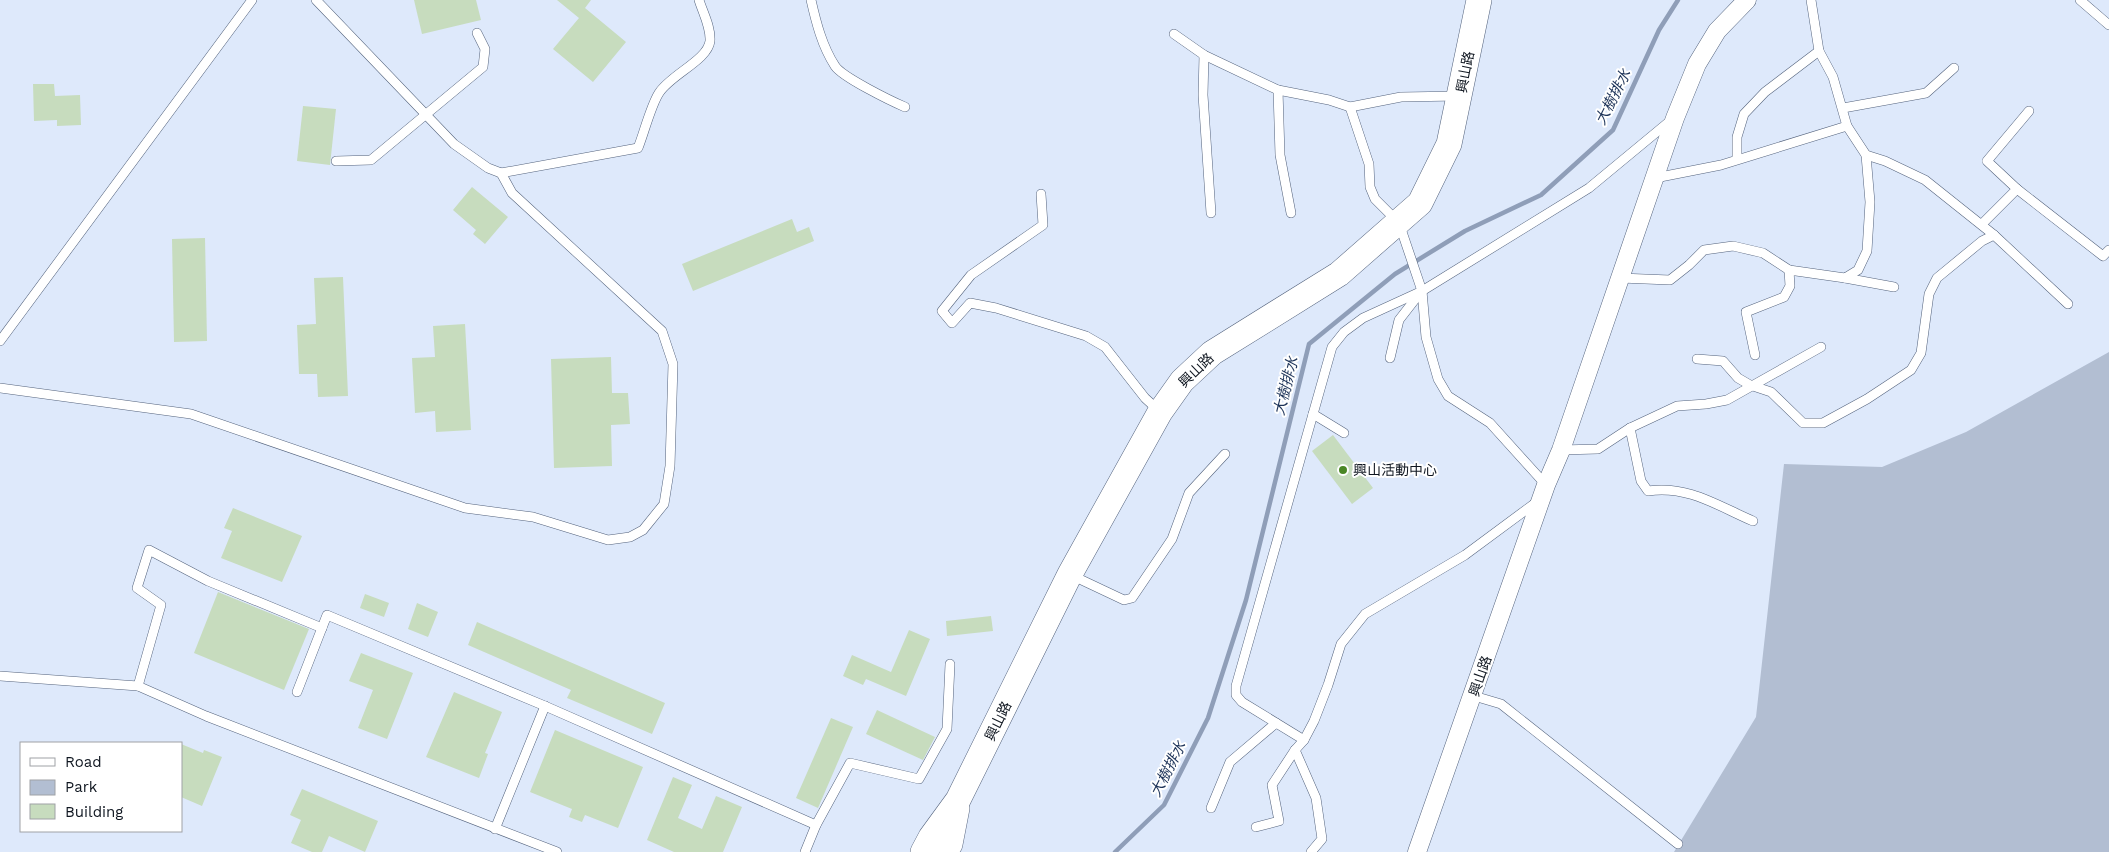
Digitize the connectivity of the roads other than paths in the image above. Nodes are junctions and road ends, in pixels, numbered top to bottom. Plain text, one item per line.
1 (252, 0) edge
2 (316, 0) edge
3 (699, 0) edge
4 (811, 0) edge
5 (1480, 0) edge
6 (1747, 0) edge
7 (1811, 0) edge
8 (2080, 0) edge
9 (2109, 25) edge
10 (477, 33) dead end
11 (1174, 34) dead end
12 (1819, 51) junction
13 (1204, 55) junction
14 (1954, 68) dead end
15 (1278, 90) junction
16 (1460, 96) junction
17 (1350, 107) junction
18 (905, 108) dead end
19 (1843, 108) junction
20 (2029, 111) dead end
21 (426, 115) junction
22 (1675, 118) junction
23 (1848, 126) junction
24 (1866, 155) junction
25 (1737, 159) junction
26 (336, 161) dead end
27 (501, 173) junction
28 (1654, 178) junction
29 (2017, 189) junction
30 (1041, 194) dead end
31 (1211, 212) dead end
32 (1291, 213) dead end
33 (1400, 223) junction
34 (1982, 224) junction
35 (1994, 235) junction
36 (2109, 250) edge
37 (1789, 270) junction
38 (1620, 278) junction
39 (1845, 278) junction
40 (1894, 287) dead end
41 (1422, 291) junction
42 (2068, 304) dead end
43 (0, 341) edge
44 (1822, 347) dead end
45 (1755, 355) dead end
46 (1390, 358) dead end
47 (1697, 359) dead end
48 (1750, 385) junction
49 (0, 388) edge
50 (1160, 412) junction
51 (1313, 414) junction
52 (1630, 428) junction
53 (1344, 433) dead end
54 (1561, 450) junction
55 (1225, 454) dead end
56 (1544, 492) junction
57 (1753, 521) dead end
58 (1070, 574) junction
59 (322, 628) junction
60 (950, 664) dead end
61 (0, 676) edge
62 (138, 686) junction
63 (297, 692) dead end
64 (1474, 696) junction
65 (546, 706) junction
66 (1276, 723) junction
67 (1304, 740) junction
68 (1295, 750) junction
69 (958, 800) junction
70 (1210, 808) dead end
71 (816, 825) junction
72 (1256, 827) dead end
73 (495, 829) junction
74 (1678, 844) dead end
75 (557, 852) edge
76 (804, 852) edge
77 (923, 852) edge
78 (945, 852) edge
79 (1311, 852) edge
80 (1417, 852) edge

1 - 43 lane
2 - 21 lane
3 - 27 lane
4 - 18 lane
5 - 16 main road, 興山路
6 - 22 street, 興山路
7 - 12 lane
8 - 9 lane
10 - 21 lane
11 - 13 lane
12 - 19 lane
12 - 25 lane
13 - 15 lane
13 - 31 lane
14 - 19 lane
15 - 17 lane
15 - 32 lane
16 - 17 lane
16 - 33 main road, 興山路
17 - 33 lane
19 - 23 lane
20 - 29 lane
21 - 26 lane
21 - 27 lane
22 - 28 street, 興山路
22 - 41 lane
23 - 24 lane
23 - 25 lane
24 - 34 lane
24 - 39 lane
25 - 28 lane
27 - 49 lane
28 - 38 street, 興山路
29 - 34 lane
29 - 36 lane
30 - 50 lane
33 - 41 lane
33 - 50 main road, 興山路
34 - 35 lane
35 - 42 lane
35 - 48 lane
37 - 38 lane
37 - 39 lane
37 - 45 lane
38 - 54 street, 興山路
39 - 40 lane
41 - 46 lane
41 - 51 lane
41 - 56 lane
44 - 48 lane
47 - 48 lane
48 - 52 lane
50 - 58 main road, 興山路
51 - 53 lane
51 - 66 lane
52 - 54 lane
52 - 57 lane
54 - 56 street, 興山路
55 - 58 lane
56 - 64 street, 興山路
56 - 67 lane
58 - 69 main road, 興山路
59 - 62 lane
59 - 63 lane
59 - 65 lane
60 - 71 lane
61 - 62 lane
62 - 73 lane
64 - 74 lane
64 - 80 street, 興山路
65 - 71 lane
65 - 73 lane
66 - 67 lane
66 - 70 lane
67 - 68 lane
68 - 72 lane
68 - 79 lane
69 - 77 main road
69 - 78 main road
71 - 76 lane
73 - 75 lane

